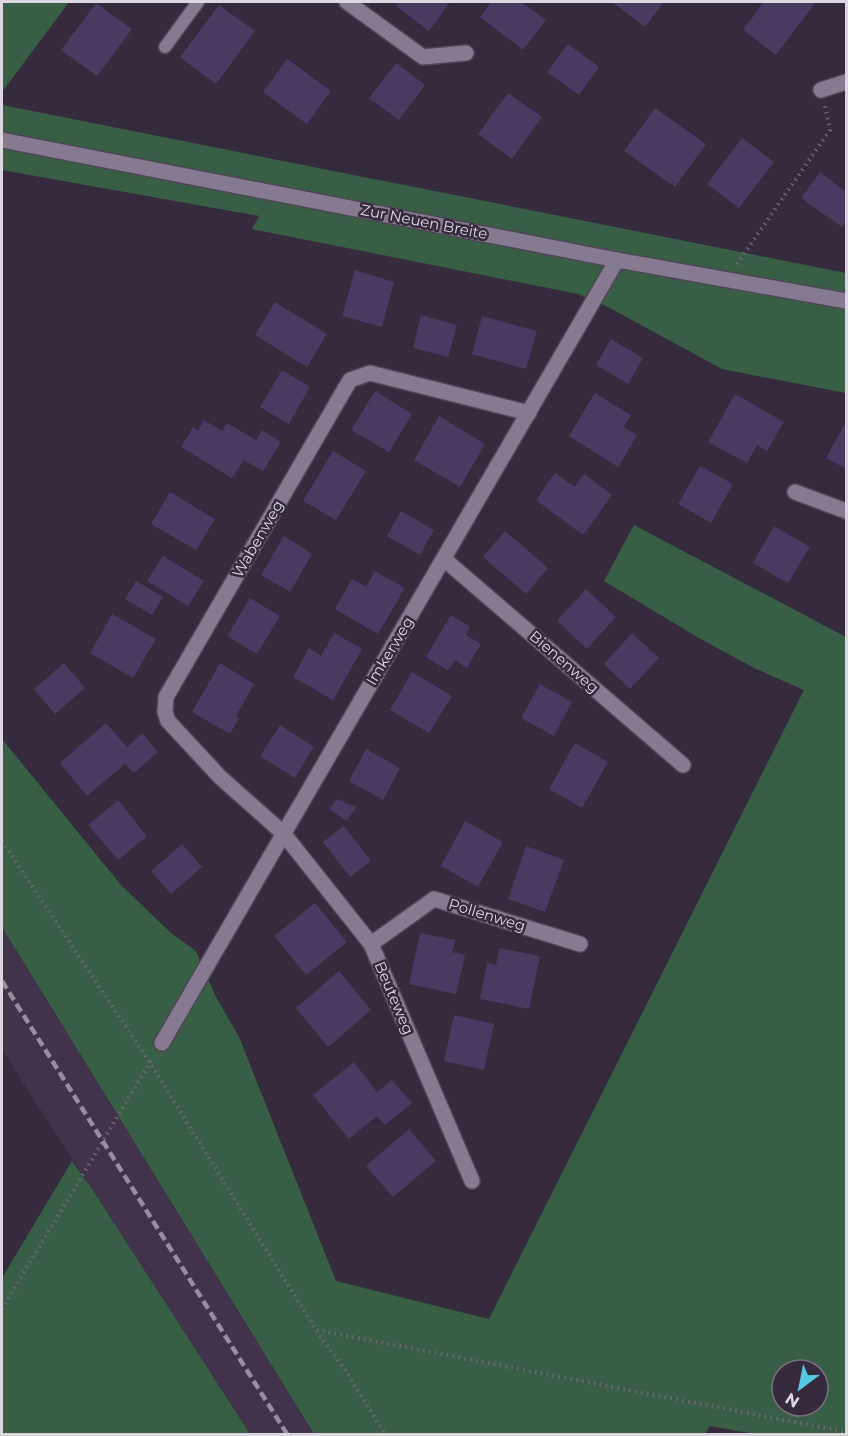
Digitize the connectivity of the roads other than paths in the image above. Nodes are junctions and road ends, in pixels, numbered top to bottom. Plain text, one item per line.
1 (198, 2) edge
2 (347, 2) edge
3 (165, 47) dead end
4 (466, 53) dead end
5 (846, 82) edge
6 (821, 90) road end
7 (2, 140) edge
8 (617, 260) junction
9 (846, 301) edge
10 (529, 413) junction
11 (795, 492) dead end
12 (846, 511) edge
13 (444, 559) junction
14 (684, 765) dead end
15 (283, 833) junction
16 (371, 944) junction
17 (580, 944) dead end
18 (162, 1042) road end
19 (472, 1181) dead end

1 - 3 lane
2 - 4 street
5 - 6 street
7 - 8 street, Zur Neuen Breite
8 - 9 street, Zur Neuen Breite
8 - 10 street, Imkerweg
10 - 13 street, Imkerweg
10 - 15 street, Wabenweg
11 - 12 street
13 - 14 street, Bienenweg
13 - 15 street, Imkerweg
15 - 16 street, Beuteweg
15 - 18 street, Imkerweg
16 - 17 street, Pollenweg
16 - 19 street, Beuteweg

